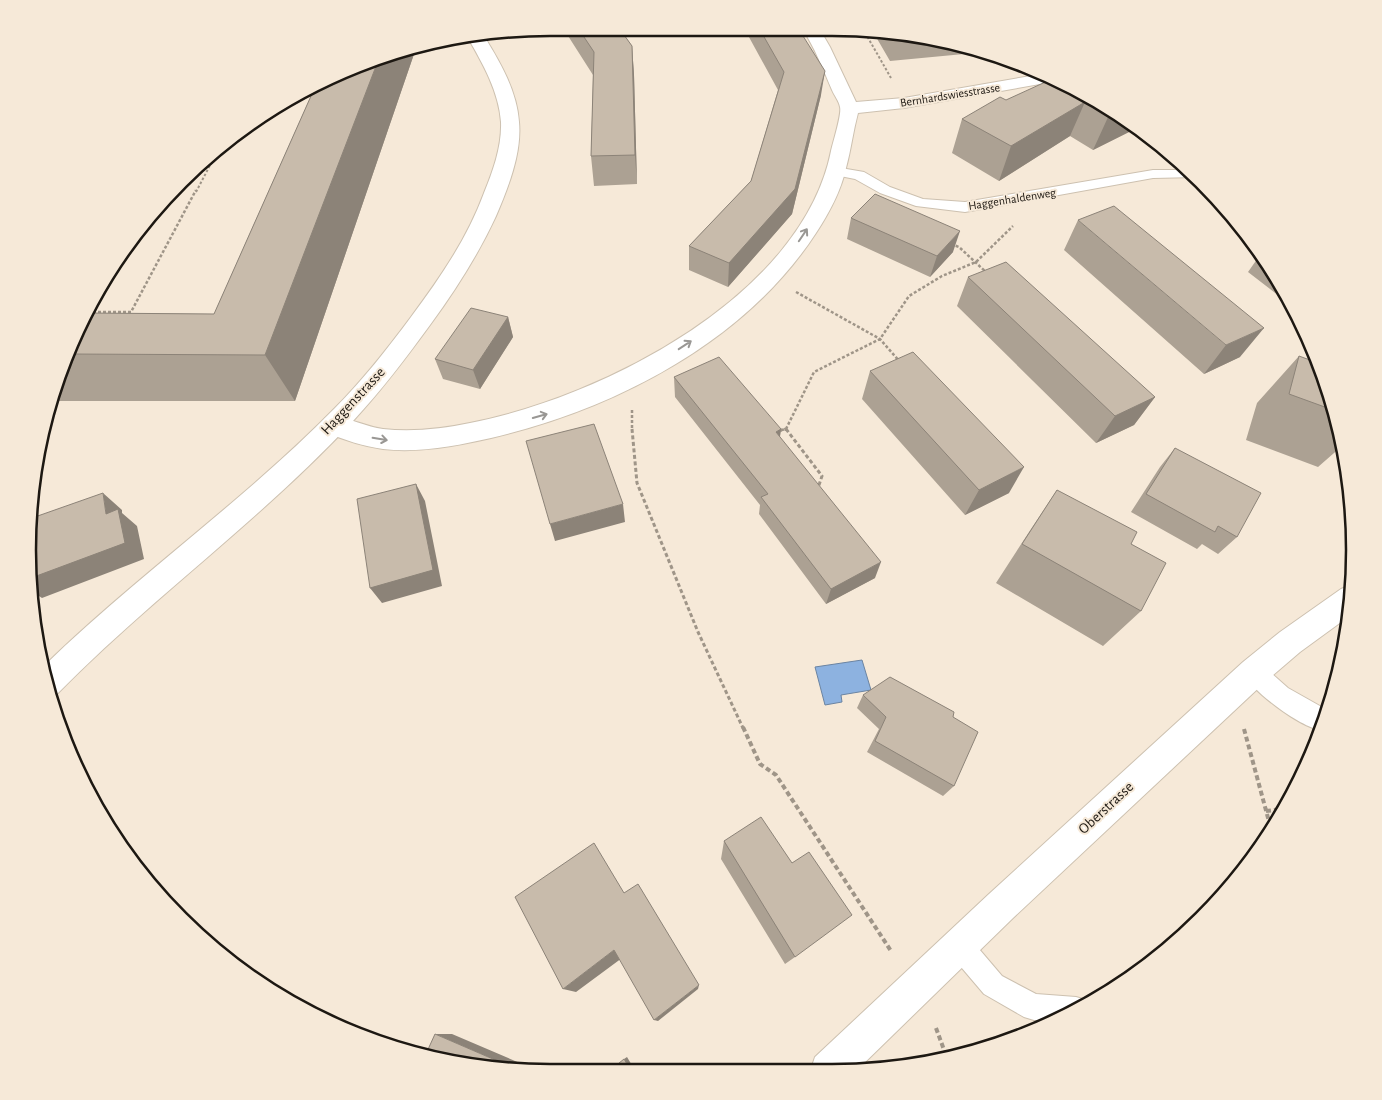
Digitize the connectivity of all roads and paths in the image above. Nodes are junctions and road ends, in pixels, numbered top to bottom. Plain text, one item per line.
1 (815, 36) edge
2 (868, 37) edge
3 (479, 42) edge
4 (1039, 80) edge
5 (894, 85) dead end
6 (850, 108) junction
7 (210, 165) edge
8 (836, 172) junction
9 (1181, 174) edge
10 (1014, 225) dead end
11 (949, 243) edge
12 (976, 262) junction
13 (989, 276) edge
14 (795, 292) dead end
15 (95, 312) edge
16 (880, 339) junction
17 (906, 369) edge
18 (632, 404) dead end
19 (334, 425) junction
20 (786, 429) junction
21 (776, 431) edge
22 (824, 496) edge
23 (1343, 604) edge
24 (1254, 672) junction
25 (53, 678) edge
26 (1317, 719) edge
27 (1243, 726) dead end
28 (1275, 810) edge
29 (1266, 811) junction
30 (1269, 820) edge
31 (959, 945) junction
32 (891, 951) dead end
33 (1063, 1009) edge
34 (936, 1028) dead end
35 (944, 1051) edge
36 (837, 1064) edge

1 - 6 street
2 - 5 path
3 - 19 street, Haggenstrasse
4 - 6 street, Bernhardswiesstrasse
6 - 8 street
7 - 15 path
8 - 9 lane, Haggenhaldenweg
19 -> 8 street
10 - 12 path
11 - 12 path
12 - 13 path
12 - 16 path
14 - 16 path
16 - 17 path
16 - 20 path
18 - 32 path
19 - 25 street, Haggenstrasse
20 - 21 path
20 - 22 path
23 - 24 street, Oberstrasse
24 - 26 lane
24 - 31 street, Oberstrasse
27 - 29 path
28 - 29 path
29 - 30 path
31 - 33 lane
31 - 36 street, Oberstrasse
34 - 35 path

